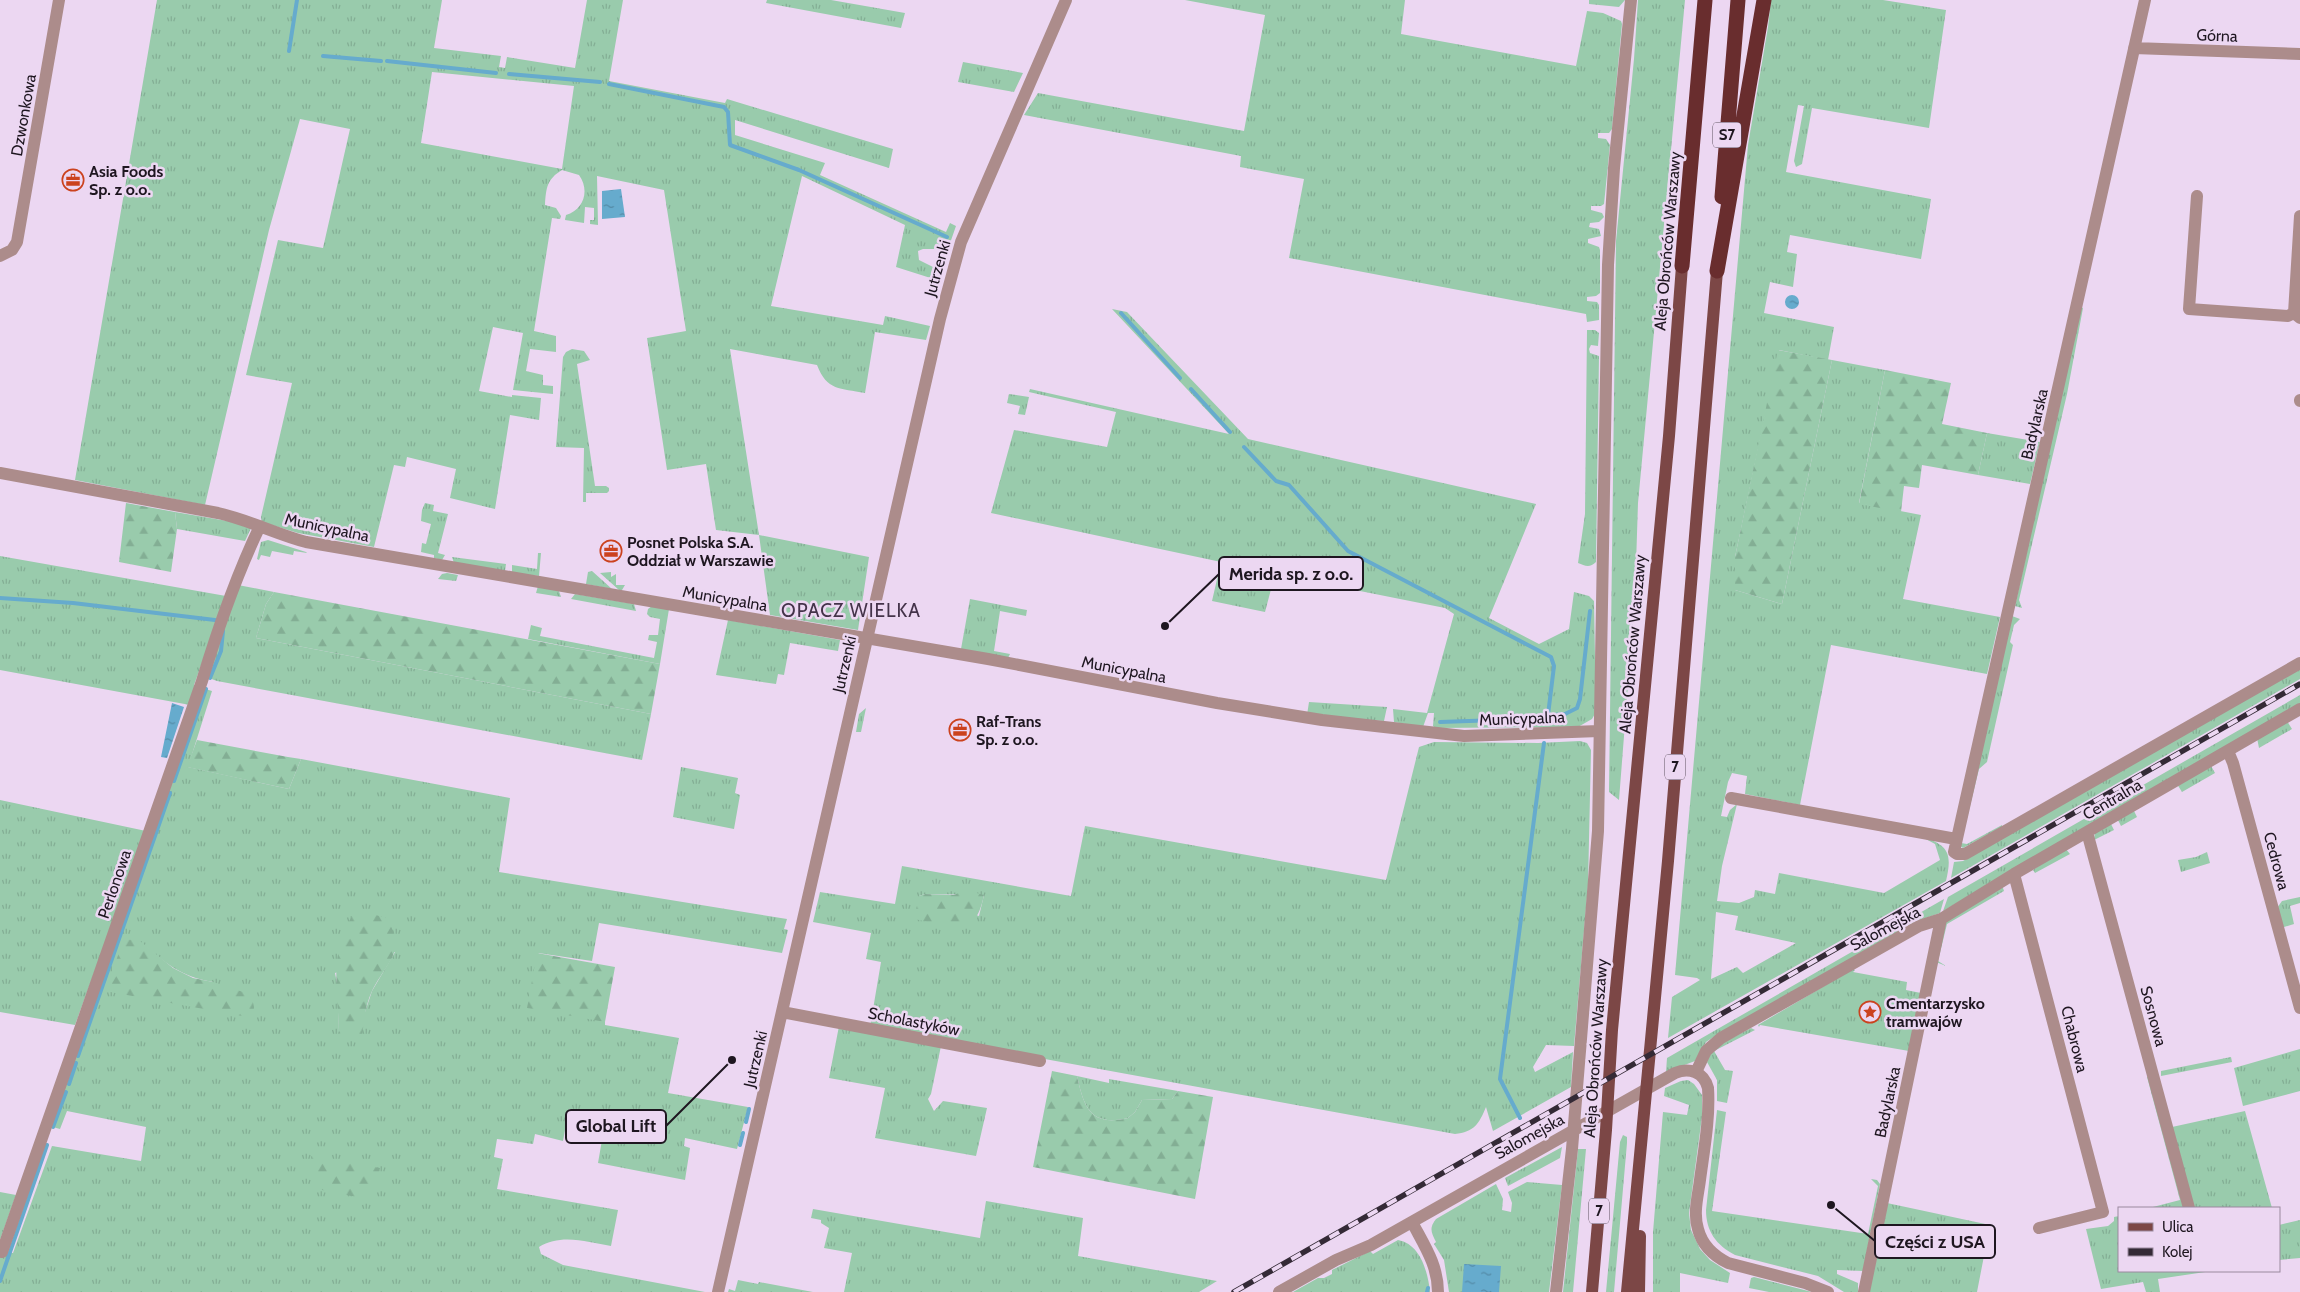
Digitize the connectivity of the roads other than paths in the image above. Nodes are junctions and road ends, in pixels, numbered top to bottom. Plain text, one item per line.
1 (59, 0) edge
2 (1066, 0) edge
3 (1630, 0) edge
4 (1705, 0) edge
5 (1738, 0) edge
6 (1764, 0) edge
7 (2145, 0) edge
8 (2134, 48) junction
9 (2300, 54) edge
10 (2197, 196) dead end
11 (2300, 216) edge
12 (0, 256) edge
13 (1682, 266) joint
14 (1718, 271) junction
15 (2297, 315) edge
16 (0, 473) edge
17 (260, 526) junction
18 (867, 638) junction
19 (2300, 663) edge
20 (2300, 710) edge
21 (1600, 731) junction
22 (2228, 751) junction
23 (1731, 798) dead end
24 (2087, 832) junction
25 (1956, 839) junction
26 (1957, 854) joint
27 (2014, 874) junction
28 (1941, 919) junction
29 (2300, 1008) edge
30 (782, 1012) junction
31 (1040, 1061) dead end
32 (1696, 1072) junction
33 (1641, 1158) junction
34 (2189, 1207) edge
35 (1412, 1222) junction
36 (2039, 1228) dead end
37 (0, 1251) edge
38 (718, 1292) edge
39 (1279, 1292) edge
40 (1438, 1292) edge
41 (1556, 1292) edge
42 (1592, 1292) edge
43 (1627, 1292) edge
44 (1640, 1292) edge
45 (1828, 1292) edge
46 (1864, 1292) edge

1 - 12 street, Dzwonkowa
2 - 18 street, Jutrzenki
3 - 21 street
4 - 13 highway, Aleja Obrońców Warszawy / S7
5 - 14 highway, S7
6 - 14 highway
7 - 8 street, Badylarska
8 - 9 street, Górna
8 - 25 street, Badylarska
10 - 15 street
11 - 15 street
13 - 42 main road, Aleja Obrońców Warszawy / 7
14 - 33 main road, 7
16 - 17 street, Municypalna
17 - 18 street, Municypalna
17 - 37 street, Perlonowa
18 - 21 street, Municypalna
18 - 30 street, Jutrzenki
19 - 26 street, Centralna
20 - 22 street, Centralna
21 - 41 street
22 - 24 street, Centralna
22 - 29 street, Cedrowa
23 - 25 street
24 - 27 street, Centralna
24 - 34 street, Sosnowa
25 - 26 street, Badylarska
27 - 28 street, Centralna
27 - 36 street, Chabrowa
28 - 32 street, Salomejska
28 - 46 street, Badylarska
30 - 31 street, Scholastyków
30 - 38 street, Jutrzenki
32 - 35 street, Salomejska
32 - 45 street
33 - 43 main road, 7
33 - 44 main road
35 - 39 street, Salomejska
35 - 40 street

